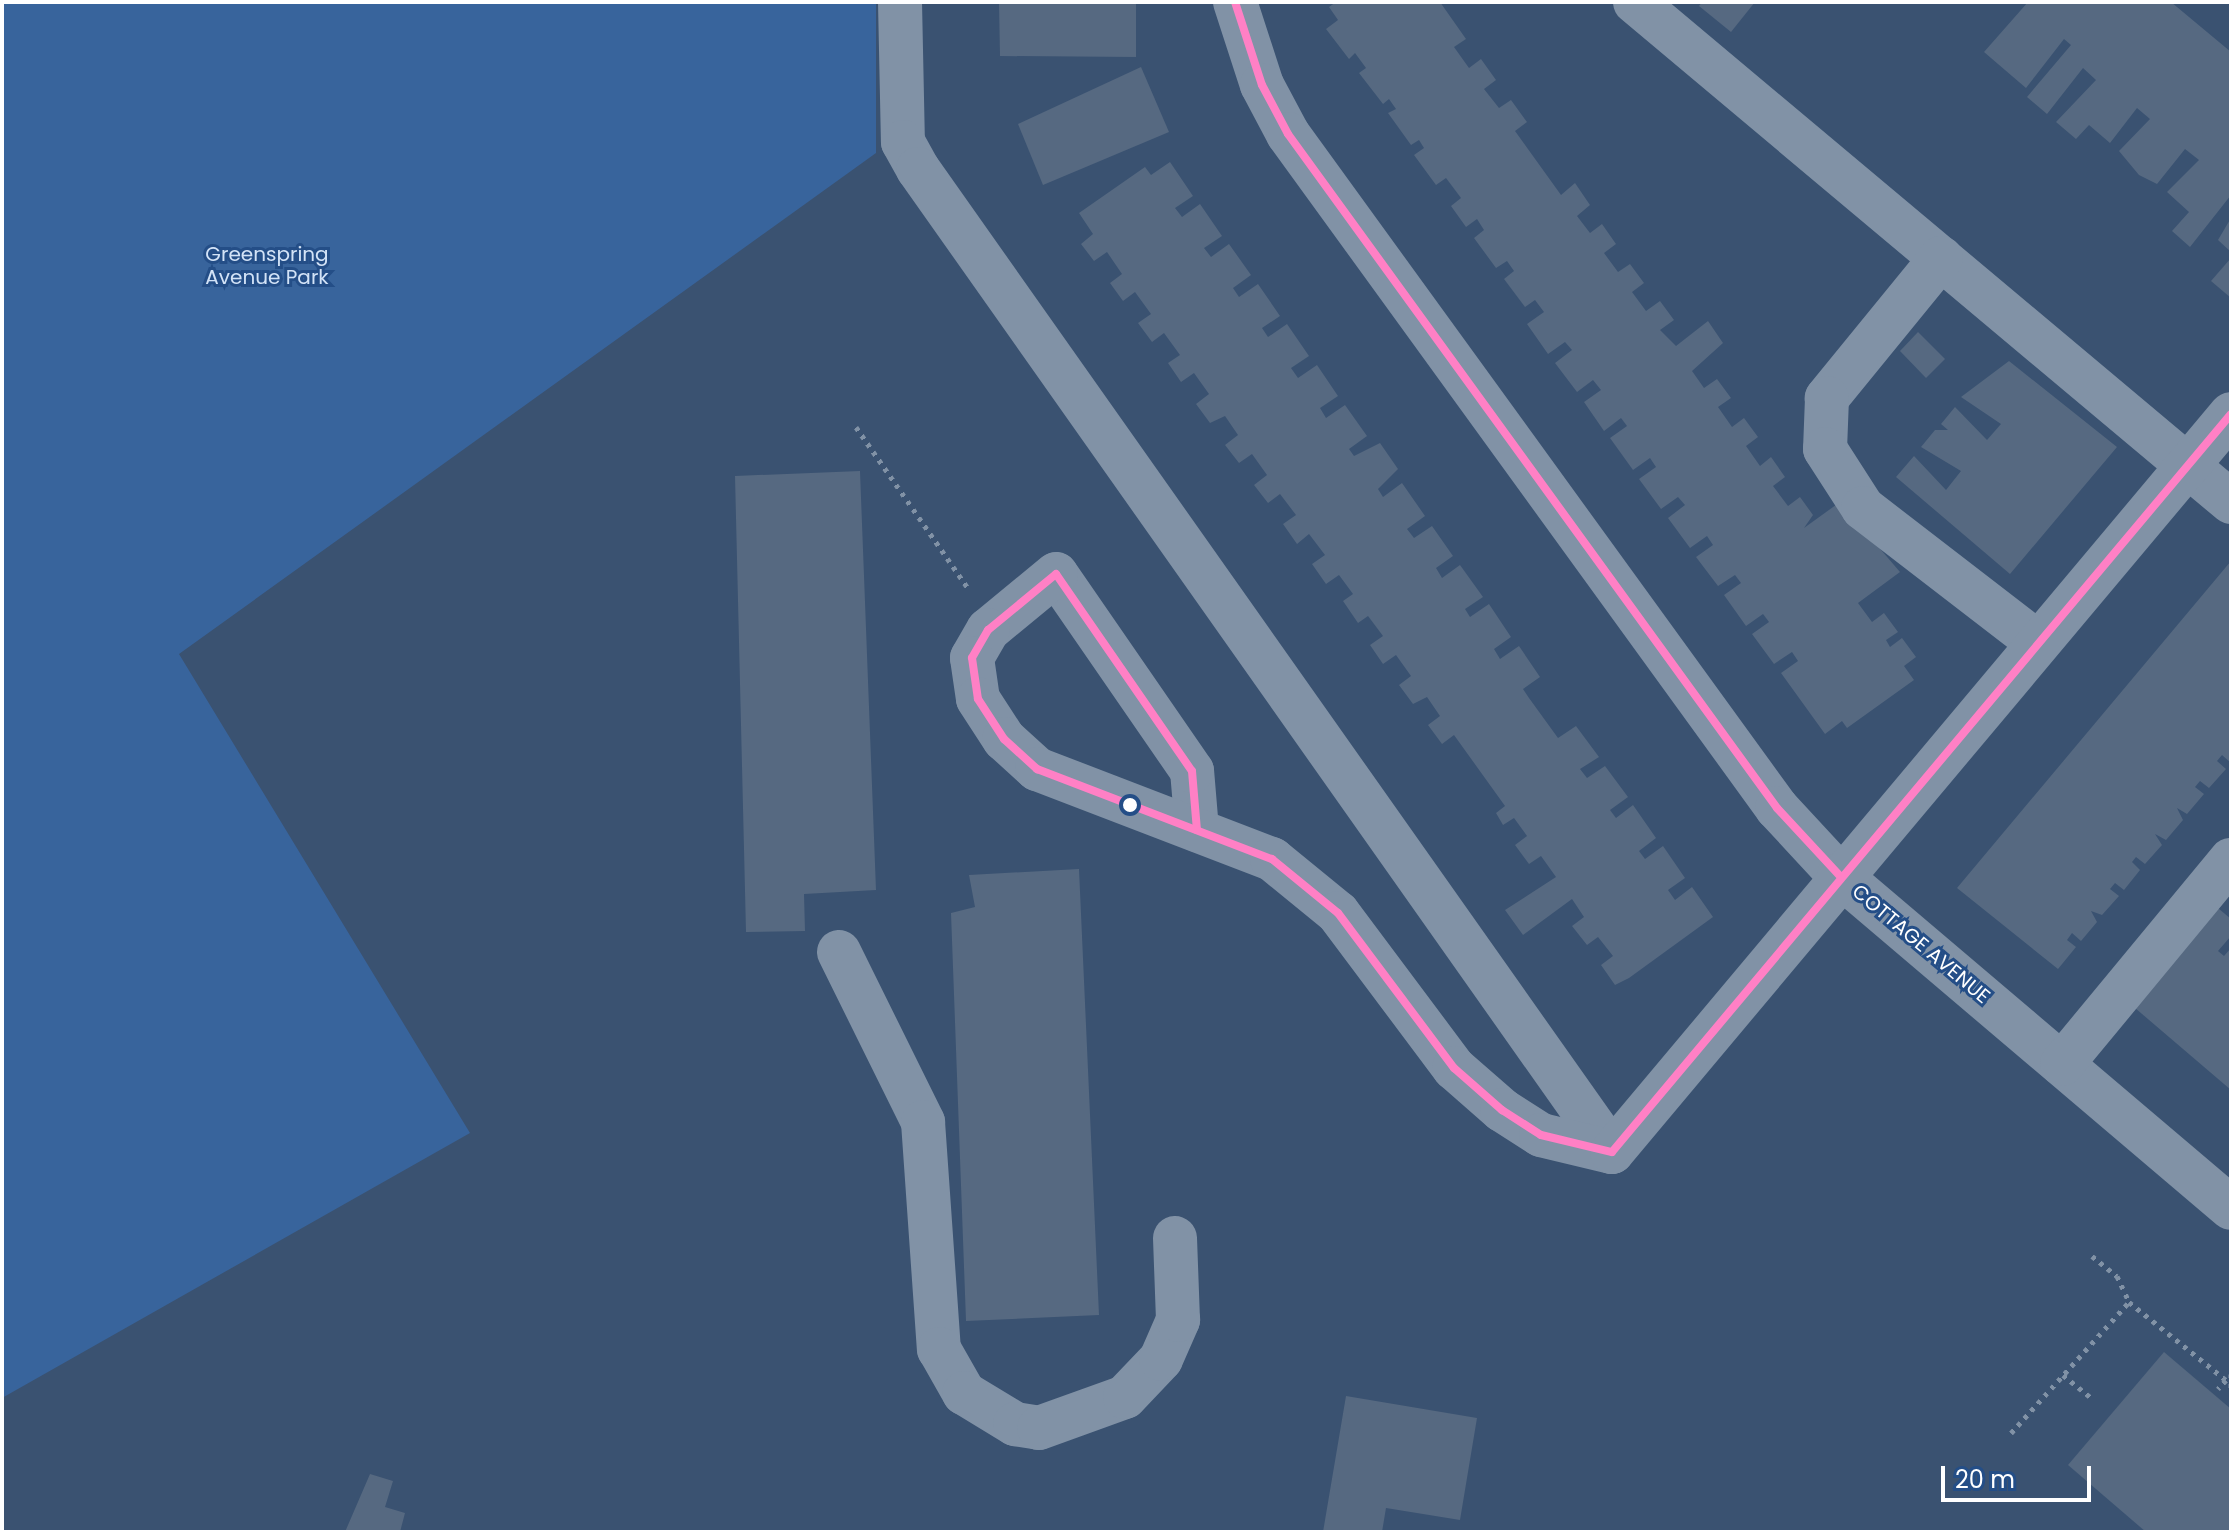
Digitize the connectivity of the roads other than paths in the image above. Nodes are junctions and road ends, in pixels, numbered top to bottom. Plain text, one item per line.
1 (900, 2) edge
2 (1235, 2) edge
3 (1635, 2) edge
4 (1941, 258) junction
5 (2231, 414) edge
6 (2188, 464) junction
7 (2231, 502) edge
8 (2037, 642) junction
9 (1197, 830) junction
10 (2231, 860) edge
11 (1839, 875) junction
12 (839, 952) dead end
13 (2062, 1064) junction
14 (1612, 1152) junction
15 (2231, 1208) edge
16 (1175, 1238) dead end

1 - 14 street
2 - 11 street, COTTAGE AVENUE
3 - 4 street
4 - 6 street
4 - 8 street
5 - 6 street
6 - 7 street
6 - 8 street
8 - 11 street
9 - 9 street
9 - 14 street
10 - 13 street
11 - 13 street, COTTAGE AVENUE
11 - 14 street
12 - 16 street
13 - 15 street, COTTAGE AVENUE

